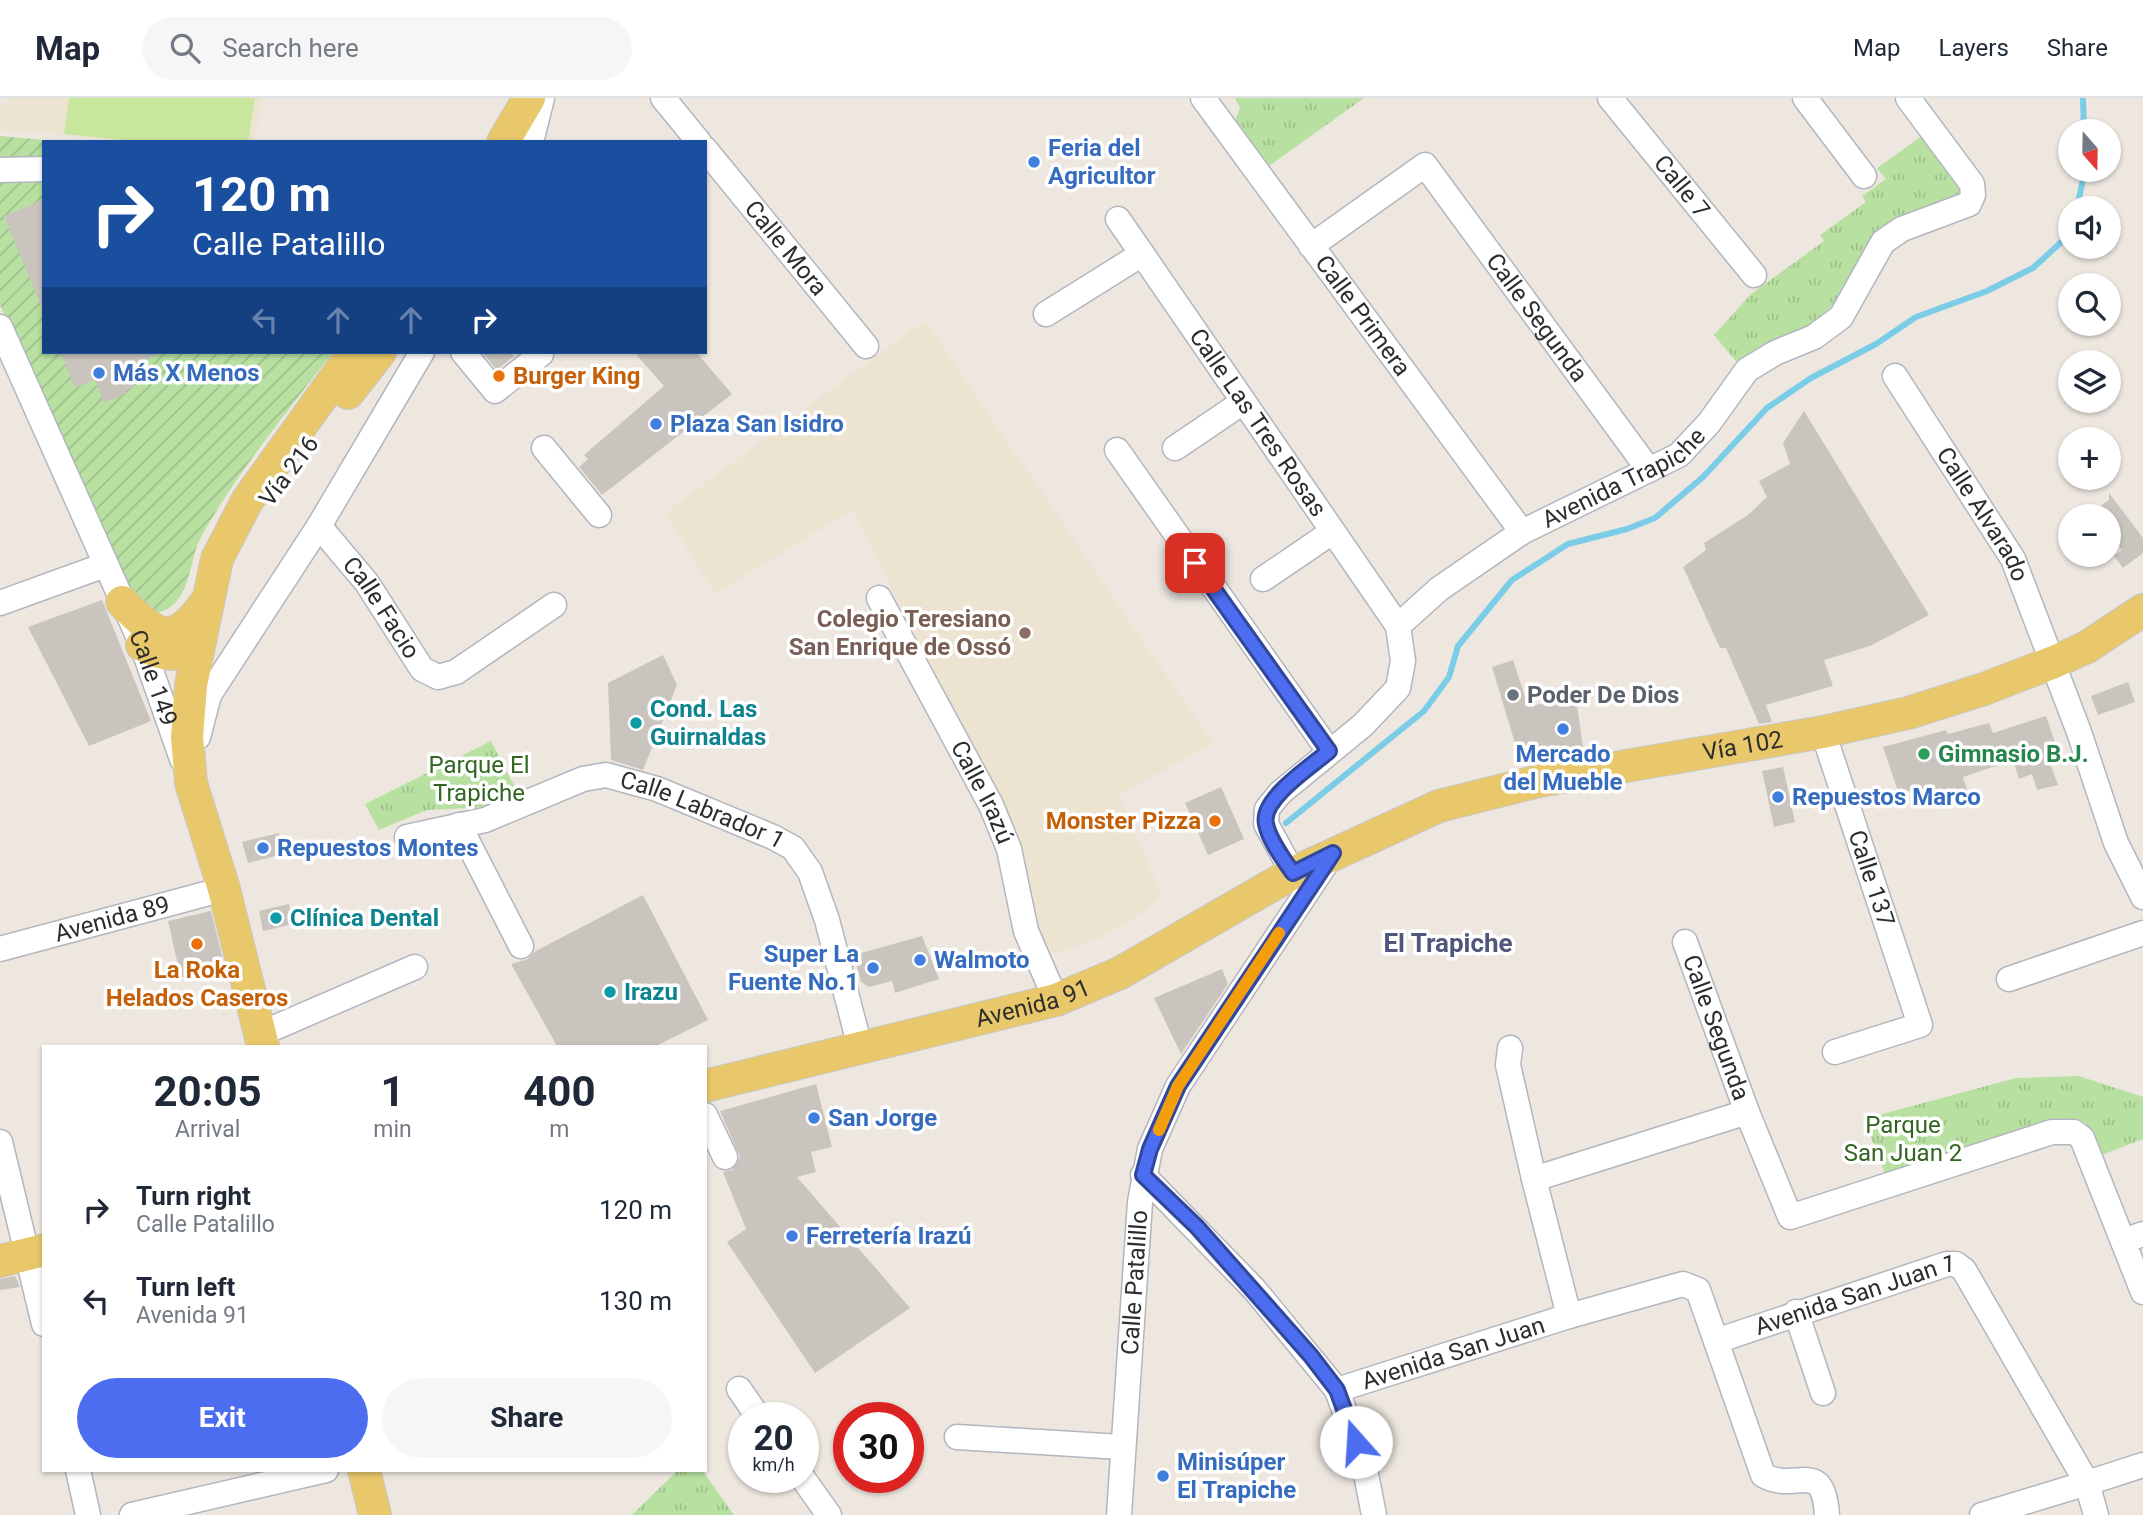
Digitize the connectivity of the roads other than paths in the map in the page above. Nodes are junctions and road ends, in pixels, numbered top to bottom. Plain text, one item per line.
1 (663, 98) edge
2 (1203, 98) edge
3 (1609, 98) edge
4 (1805, 98) edge
5 (1908, 98) edge
6 (532, 101) edge
7 (504, 140) edge
8 (512, 140) edge
9 (531, 140) edge
10 (697, 140) edge
11 (707, 151) edge
12 (42, 169) edge
13 (0, 170) edge
14 (1864, 176) dead end
15 (1118, 219) dead end
16 (1311, 246) junction
17 (1142, 254) junction
18 (1754, 275) dead end
19 (1046, 314) dead end
20 (0, 327) edge
21 (866, 346) dead end
22 (353, 354) edge
23 (378, 354) edge
24 (421, 354) edge
25 (465, 354) edge
26 (541, 354) dead end
27 (1895, 376) dead end
28 (1242, 402) junction
29 (544, 448) dead end
30 (1175, 448) dead end
31 (1117, 450) dead end
32 (1649, 470) junction
33 (599, 514) dead end
34 (320, 526) junction
35 (1332, 532) junction
36 (1522, 533) junction
37 (105, 565) junction
38 (1263, 579) dead end
39 (209, 597) junction
40 (879, 598) dead end
41 (122, 602) junction
42 (0, 603) edge
43 (554, 604) dead end
44 (2143, 610) edge
45 (1398, 626) junction
46 (198, 644) junction
47 (142, 645) junction
48 (2054, 662) junction
49 (1823, 732) junction
50 (1329, 751) junction
51 (191, 783) junction
52 (459, 825) junction
53 (1394, 827) junction
54 (407, 837) dead end
55 (1333, 853) joint
56 (1301, 882) junction
57 (224, 889) junction
58 (2143, 897) edge
59 (2143, 933) edge
60 (1685, 942) dead end
61 (521, 946) dead end
62 (0, 949) edge
63 (415, 967) dead end
64 (2009, 979) dead end
65 (1056, 1000) junction
66 (262, 1040) edge
67 (860, 1047) junction
68 (1510, 1048) dead end
69 (1835, 1052) dead end
70 (707, 1085) edge
71 (1747, 1112) junction
72 (707, 1119) edge
73 (0, 1142) edge
74 (725, 1157) dead end
75 (1143, 1175) junction
76 (1534, 1178) junction
77 (2133, 1238) edge
78 (24, 1255) edge
79 (2143, 1292) edge
80 (1796, 1312) junction
81 (1569, 1315) junction
82 (42, 1317) edge
83 (1716, 1341) junction
84 (739, 1389) dead end
85 (1337, 1390) junction
86 (1823, 1393) dead end
87 (748, 1402) edge
88 (957, 1437) dead end
89 (1122, 1447) junction
90 (2143, 1465) edge
91 (78, 1472) edge
92 (317, 1472) edge
93 (364, 1472) edge
94 (2087, 1483) junction
95 (813, 1493) edge
96 (88, 1515) edge
97 (132, 1515) edge
98 (375, 1515) edge
99 (829, 1515) edge
100 (1119, 1515) edge
101 (1374, 1515) edge
102 (1827, 1515) edge
103 (1982, 1515) edge
104 (2096, 1515) edge

1 - 10 street
2 - 16 street, Calle Primera
3 - 18 street, Calle 7
4 - 14 street
5 - 32 street, Avenida Trapiche
6 - 7 main road
6 - 8 main road
6 - 9 street
11 - 21 street, Calle Mora
12 - 13 street
15 - 17 street, Calle Las Tres Rosas
16 - 32 street, Calle Segunda
16 - 36 street, Calle Primera
17 - 19 street
17 - 28 street, Calle Las Tres Rosas
20 - 37 street, Calle 149
22 - 39 main road, Vía 216
23 - 39 main road, Vía 216
24 - 34 street
25 - 26 street
27 - 48 street, Calle Alvarado
28 - 30 street
28 - 35 street, Calle Las Tres Rosas
29 - 33 street
31 - 50 street
32 - 36 street, Avenida Trapiche
34 - 43 street, Calle Facio
34 - 51 street
35 - 38 street
35 - 45 street, Calle Las Tres Rosas
36 - 45 street, Avenida Trapiche
37 - 41 street, Calle 149
37 - 42 street
39 - 41 main road
39 - 46 main road, Vía 216
40 - 65 street, Calle Irazú
41 - 47 street, Calle 149
44 - 48 main road, Vía 102
45 - 50 street
46 - 47 main road
46 - 51 main road, Vía 216
47 - 51 street, Calle 149
48 - 49 main road, Vía 102
48 - 58 street, Calle Alvarado
49 - 53 main road, Vía 102
49 - 69 street, Calle 137
50 - 56 street
51 - 57 main road, Calle 149
52 - 54 street, Calle Labrador 1
52 - 61 street
52 - 67 street, Calle Labrador 1
53 - 55 main road, Vía 102
53 - 56 main road
55 - 56 main road, Avenida 91
56 - 65 main road, Avenida 91
56 - 75 street, Calle Patalillo
57 - 62 street, Avenida 89
57 - 66 main road, Calle 149
59 - 64 street
60 - 71 street, Calle Segunda
63 - 66 street
65 - 67 main road, Avenida 91
67 - 70 main road, Avenida 91
68 - 76 street
71 - 76 street
71 - 77 street, Calle Segunda
72 - 74 street
73 - 78 street
75 - 85 street
75 - 89 street, Calle Patalillo
76 - 81 street
77 - 79 street
78 - 82 street
80 - 83 street, Avenida San Juan 1
80 - 86 street
80 - 94 street, Avenida San Juan 1
81 - 83 street
81 - 85 street, Avenida San Juan
83 - 102 street
84 - 87 street
85 - 101 street
88 - 89 street
89 - 100 street, Calle Patalillo
90 - 94 street
91 - 96 street
92 - 97 street
93 - 98 main road
94 - 103 street
94 - 104 street
95 - 99 street

